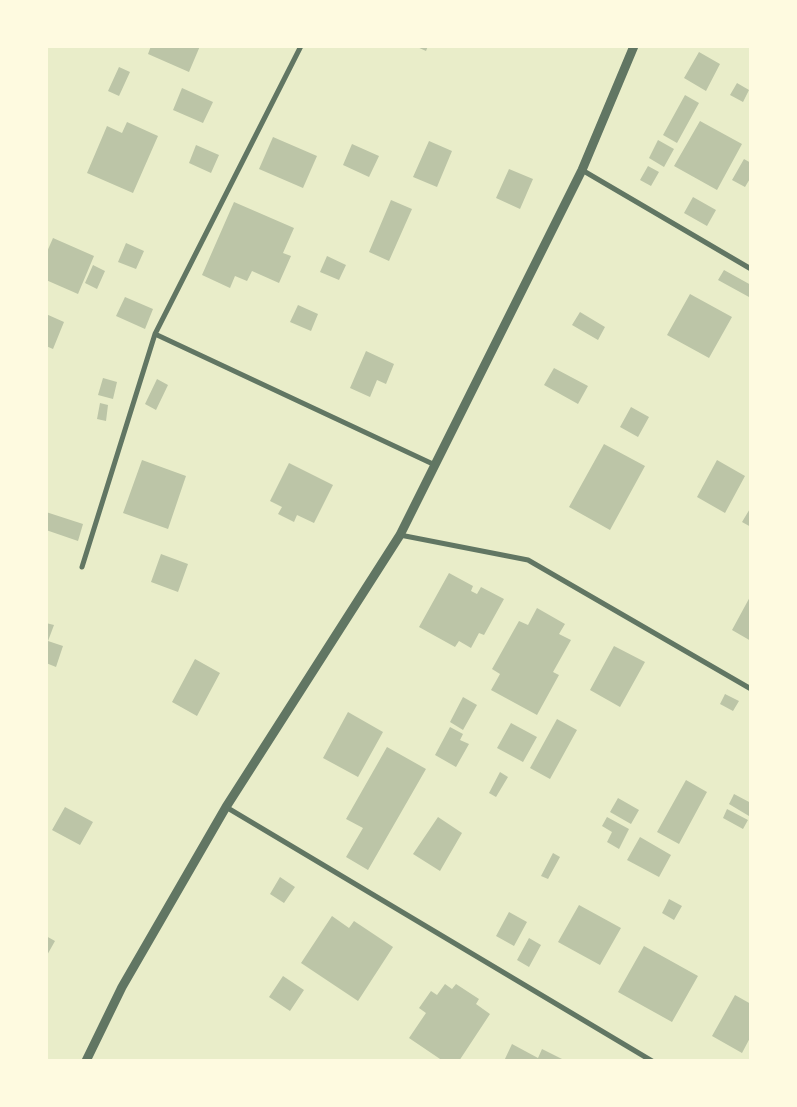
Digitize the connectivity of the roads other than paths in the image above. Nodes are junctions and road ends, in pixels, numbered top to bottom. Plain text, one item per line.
1 (301, 46) edge
2 (634, 46) edge
3 (582, 170) junction
4 (751, 269) edge
5 (155, 334) junction
6 (435, 464) junction
7 (400, 535) junction
8 (82, 567) dead end
9 (751, 689) edge
10 (226, 807) junction
11 (86, 1061) edge
12 (652, 1061) edge

1 - 5 street
2 - 3 street
3 - 4 street
3 - 6 street
5 - 6 street
5 - 8 street
6 - 7 street
7 - 9 street
7 - 10 street
10 - 11 street
10 - 12 street

